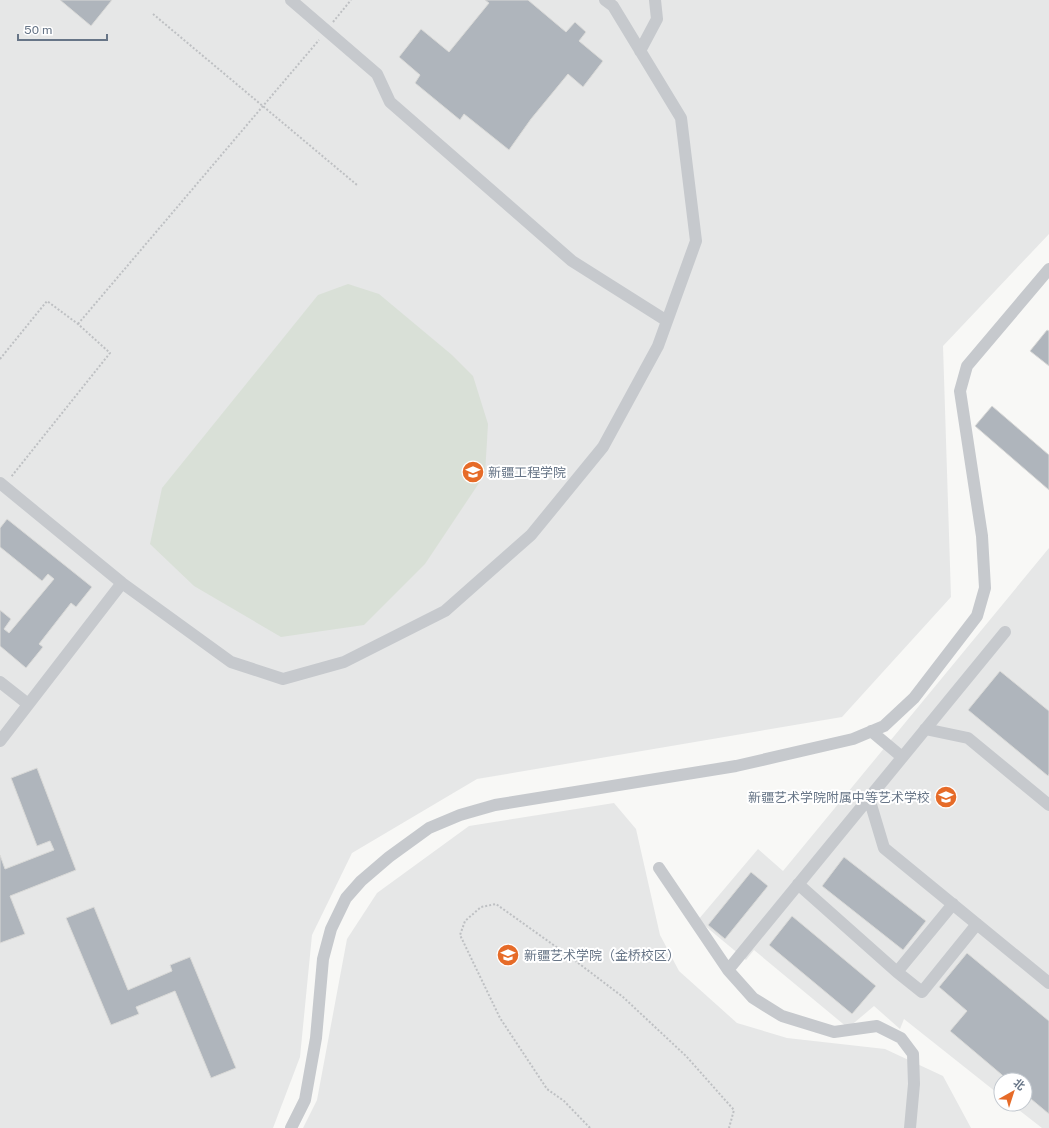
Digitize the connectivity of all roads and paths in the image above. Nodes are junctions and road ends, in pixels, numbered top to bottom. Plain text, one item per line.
1 (291, 0) edge
2 (351, 0) edge
3 (605, 0) edge
4 (655, 0) edge
5 (153, 14) dead end
6 (326, 30) junction
7 (640, 51) junction
8 (358, 185) dead end
9 (1049, 269) edge
10 (667, 321) junction
11 (78, 324) junction
12 (0, 359) edge
13 (1, 486) edge
14 (122, 583) junction
15 (1005, 632) dead end
16 (0, 682) edge
17 (28, 704) junction
18 (925, 729) junction
19 (871, 731) junction
20 (0, 741) edge
21 (902, 757) junction
22 (869, 798) junction
23 (1047, 799) edge
24 (659, 868) dead end
25 (798, 884) junction
26 (953, 904) junction
27 (977, 924) junction
28 (728, 970) junction
29 (897, 972) junction
30 (1049, 983) edge
31 (291, 1128) edge
32 (590, 1128) edge
33 (729, 1128) edge
34 (910, 1128) edge

1 - 6 street
2 - 6 path
3 - 7 street
4 - 7 street
5 - 8 path
6 - 10 street
6 - 11 path
7 - 10 street
9 - 19 street
10 - 14 street
11 - 12 path
11 - 13 path
13 - 14 street
14 - 17 street
15 - 18 street
16 - 17 street
17 - 20 street
18 - 21 street
18 - 23 street
19 - 21 street
19 - 31 street
21 - 22 street
22 - 25 street
22 - 26 street
24 - 28 street
25 - 28 street
25 - 29 street
26 - 27 street
26 - 29 street
27 - 29 street
27 - 30 street
28 - 34 street
32 - 33 path

